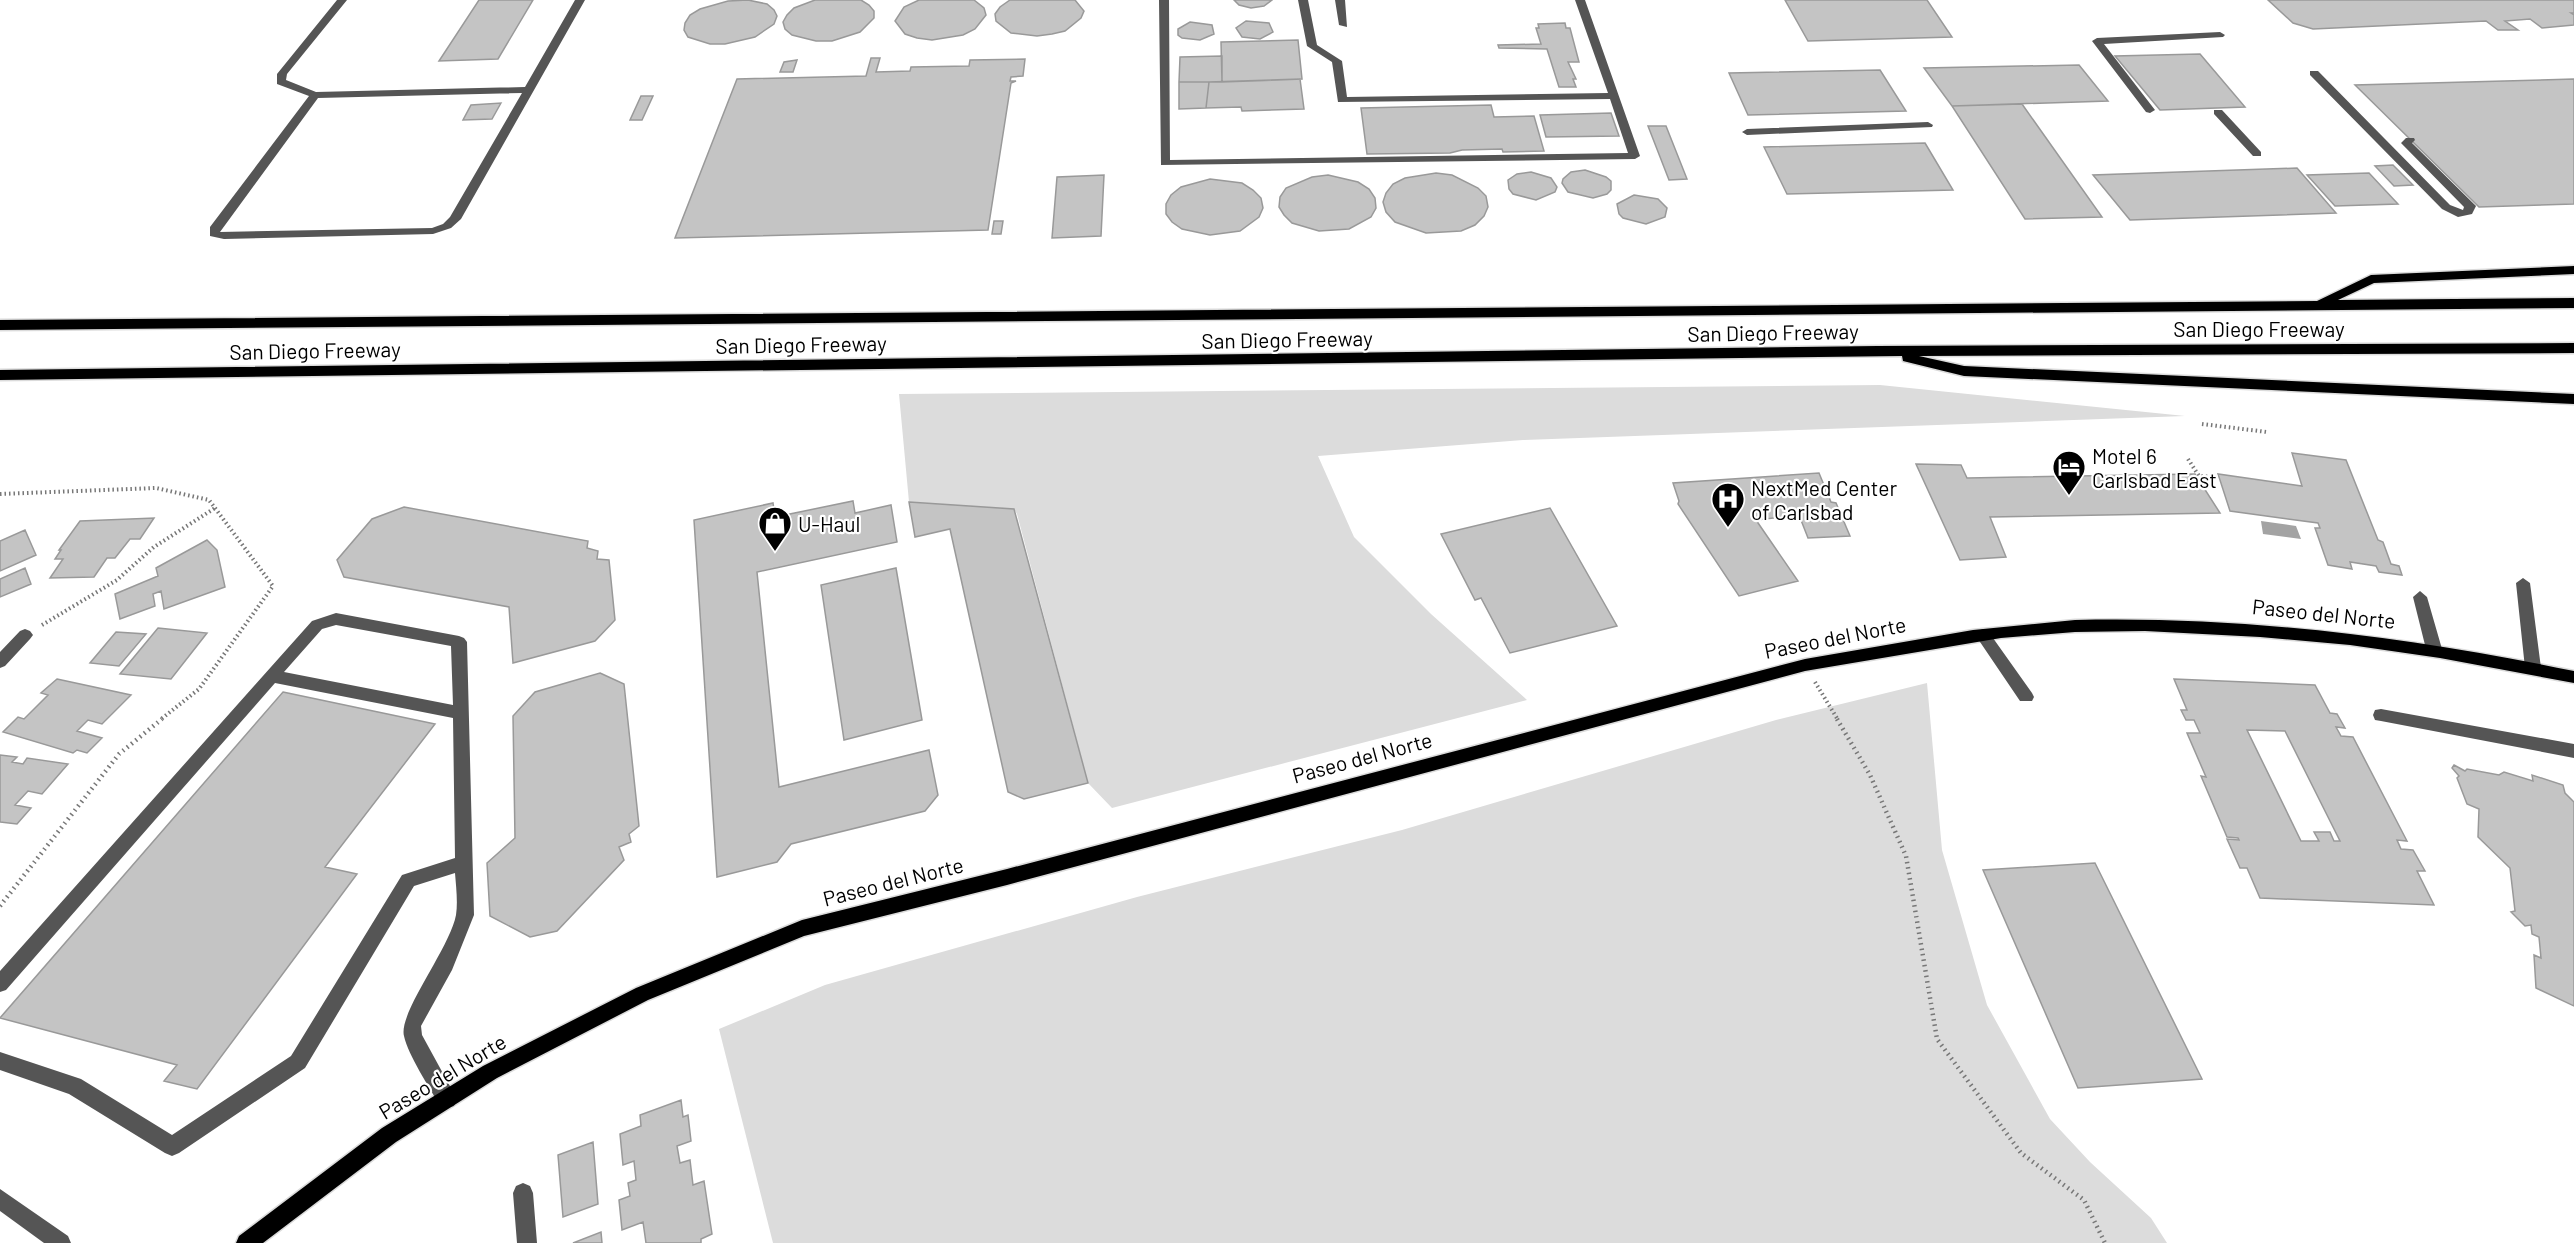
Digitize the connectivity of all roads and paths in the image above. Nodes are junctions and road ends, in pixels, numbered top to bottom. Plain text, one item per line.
1 (342, 0) edge
2 (580, 0) edge
3 (1164, 0) edge
4 (1303, 0) edge
5 (1340, 0) edge
6 (1580, 0) edge
7 (1344, 26) dead end
8 (2220, 35) dead end
9 (2314, 73) dead end
10 (529, 90) junction
11 (315, 95) junction
12 (1614, 96) junction
13 (2150, 110) dead end
14 (2218, 112) dead end
15 (1928, 125) dead end
16 (1747, 132) dead end
17 (2410, 140) dead end
18 (2258, 154) dead end
19 (2574, 270) edge
20 (2574, 303) edge
21 (2318, 305) junction
22 (0, 325) edge
23 (2574, 348) edge
24 (1877, 351) junction
25 (0, 375) edge
26 (2574, 399) edge
27 (2202, 424) dead end
28 (2268, 432) dead end
29 (2188, 459) dead end
30 (2215, 477) dead end
31 (0, 494) edge
32 (215, 508) junction
33 (2523, 583) dead end
34 (2420, 597) dead end
35 (25, 635) joint
36 (1983, 635) junction
37 (2434, 650) junction
38 (0, 662) edge
39 (1805, 665) junction
40 (2533, 668) junction
41 (272, 676) junction
42 (2574, 677) edge
43 (2026, 697) dead end
44 (461, 712) junction
45 (2381, 715) dead end
46 (2574, 751) edge
47 (465, 862) junction
48 (0, 906) edge
49 (0, 984) edge
50 (0, 1061) edge
51 (447, 1099) junction
52 (523, 1193) dead end
53 (0, 1199) edge
54 (61, 1243) edge
55 (246, 1243) edge
56 (527, 1243) edge
57 (2105, 1243) edge

1 - 11 street
2 - 10 street
3 - 12 street
4 - 12 street
5 - 7 street
6 - 12 street
8 - 13 street
9 - 17 street
10 - 11 street
10 - 11 street
14 - 18 street
15 - 16 street
19 - 21 highway
20 - 21 highway, San Diego Freeway
21 - 22 highway, San Diego Freeway
23 - 24 highway, San Diego Freeway
24 - 25 highway, San Diego Freeway
24 - 26 highway
27 - 28 path
29 - 30 path
31 - 32 path
32 - 35 path
32 - 48 path
33 - 40 street
34 - 37 street
35 - 38 street
36 - 37 main road, Paseo del Norte
36 - 39 main road, Paseo del Norte
36 - 43 street
37 - 40 main road, Paseo del Norte
39 - 51 main road, Paseo del Norte
39 - 57 path
40 - 42 main road, Paseo del Norte
41 - 44 street
41 - 44 street
41 - 49 street
44 - 47 street
45 - 46 street
47 - 50 street
47 - 51 street
51 - 55 main road, Paseo del Norte
52 - 56 street
53 - 54 street

